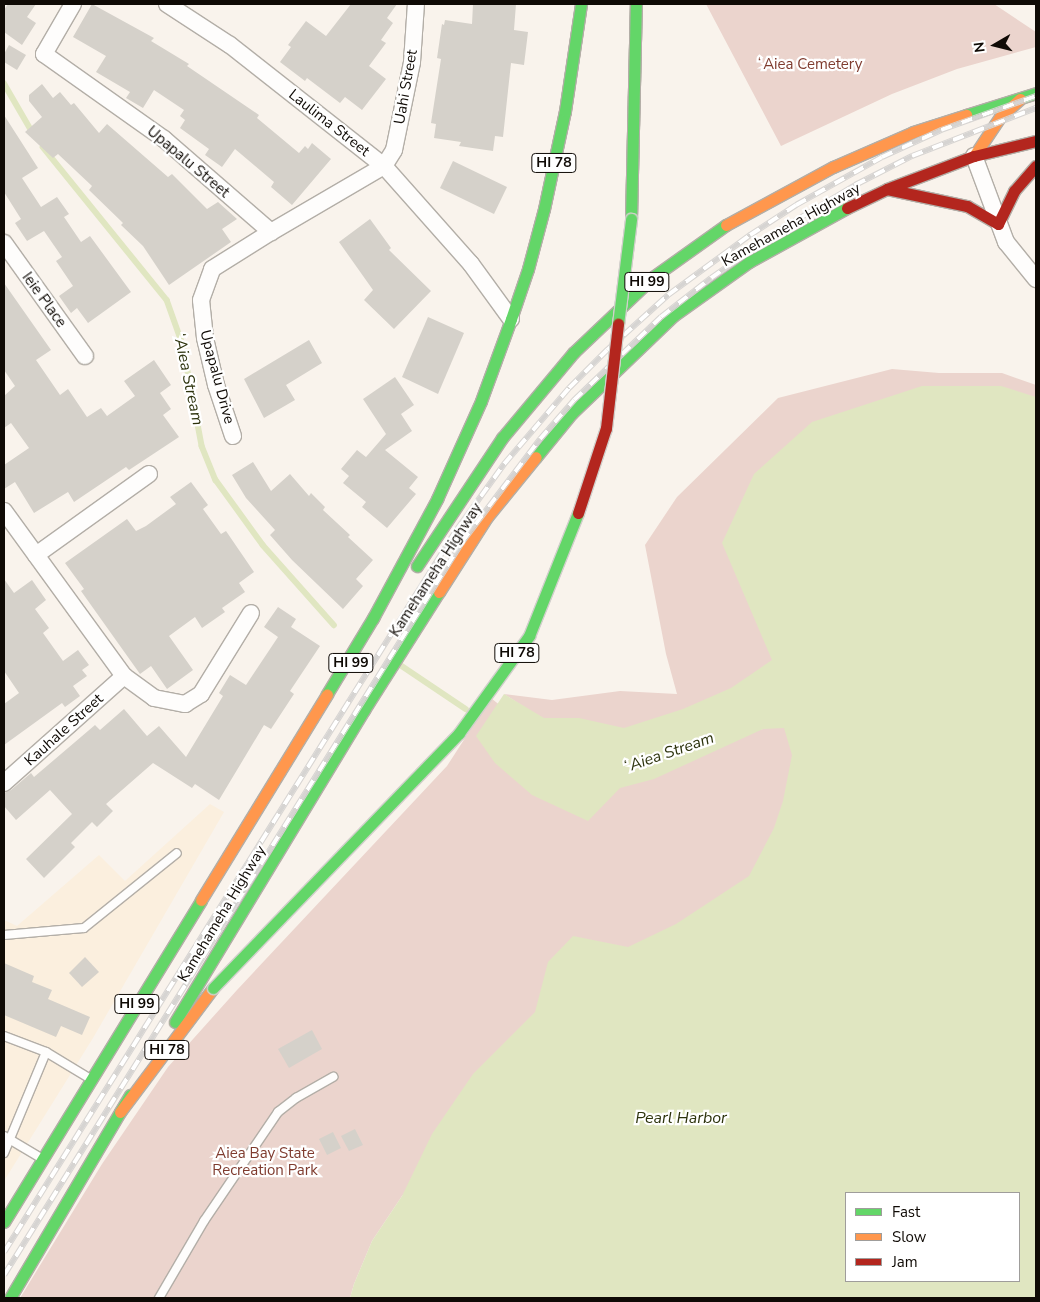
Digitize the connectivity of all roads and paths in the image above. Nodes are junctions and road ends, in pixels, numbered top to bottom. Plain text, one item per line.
1 (73, 4) edge
2 (167, 4) edge
3 (416, 4) edge
4 (582, 4) edge
5 (636, 4) edge
6 (1036, 93) edge
7 (1023, 96) junction
8 (1036, 141) edge
9 (974, 156) junction
10 (384, 166) junction
11 (1036, 166) edge
12 (887, 190) junction
13 (998, 224) junction
14 (271, 232) junction
15 (4, 243) edge
16 (1036, 279) edge
17 (511, 319) junction
18 (85, 356) dead end
19 (233, 436) dead end
20 (149, 474) dead end
21 (4, 510) edge
22 (36, 554) junction
23 (251, 613) dead end
24 (376, 621) junction
25 (124, 676) junction
26 (4, 783) edge
27 (177, 853) dead end
28 (4, 935) edge
29 (4, 1036) edge
30 (46, 1052) junction
31 (333, 1077) dead end
32 (91, 1079) junction
33 (120, 1112) junction
34 (7, 1137) edge
35 (4, 1153) edge
36 (42, 1159) junction
37 (4, 1222) edge
38 (10, 1298) edge
39 (159, 1298) edge

1 - 14 street, Upapalu Street
2 - 10 street, Laulima Street
3 - 10 street, Uahi Street
4 - 17 main road, HI 78
5 - 33 main road, HI 78, bridge
6 - 7 main road, Kamehameha Highway / HI 99
7 - 9 main road
7 - 24 main road, Kamehameha Highway / HI 99
8 - 9 main road, Kamehameha Highway / HI 99
9 - 12 main road, Kamehameha Highway / HI 99
9 - 13 street
10 - 14 street
10 - 17 street, Laulima Street
11 - 13 main road
12 - 13 main road
12 - 33 main road, Kamehameha Highway / HI 99
13 - 16 street
14 - 19 street, Upapalu Drive
15 - 18 street, Ieie Place
17 - 24 main road, Kamehameha Highway / HI 78
20 - 22 street
21 - 22 street
22 - 25 street
23 - 25 street
24 - 32 main road, Kamehameha Highway / HI 99
25 - 26 street, Kauhale Street
27 - 28 lane
29 - 30 lane
30 - 32 lane
30 - 34 lane
31 - 39 lane
32 - 36 main road, Kamehameha Highway / HI 99
33 - 38 main road, Kamehameha Highway / HI 99
34 - 35 lane
34 - 36 lane
36 - 37 main road, Kamehameha Highway / HI 99

